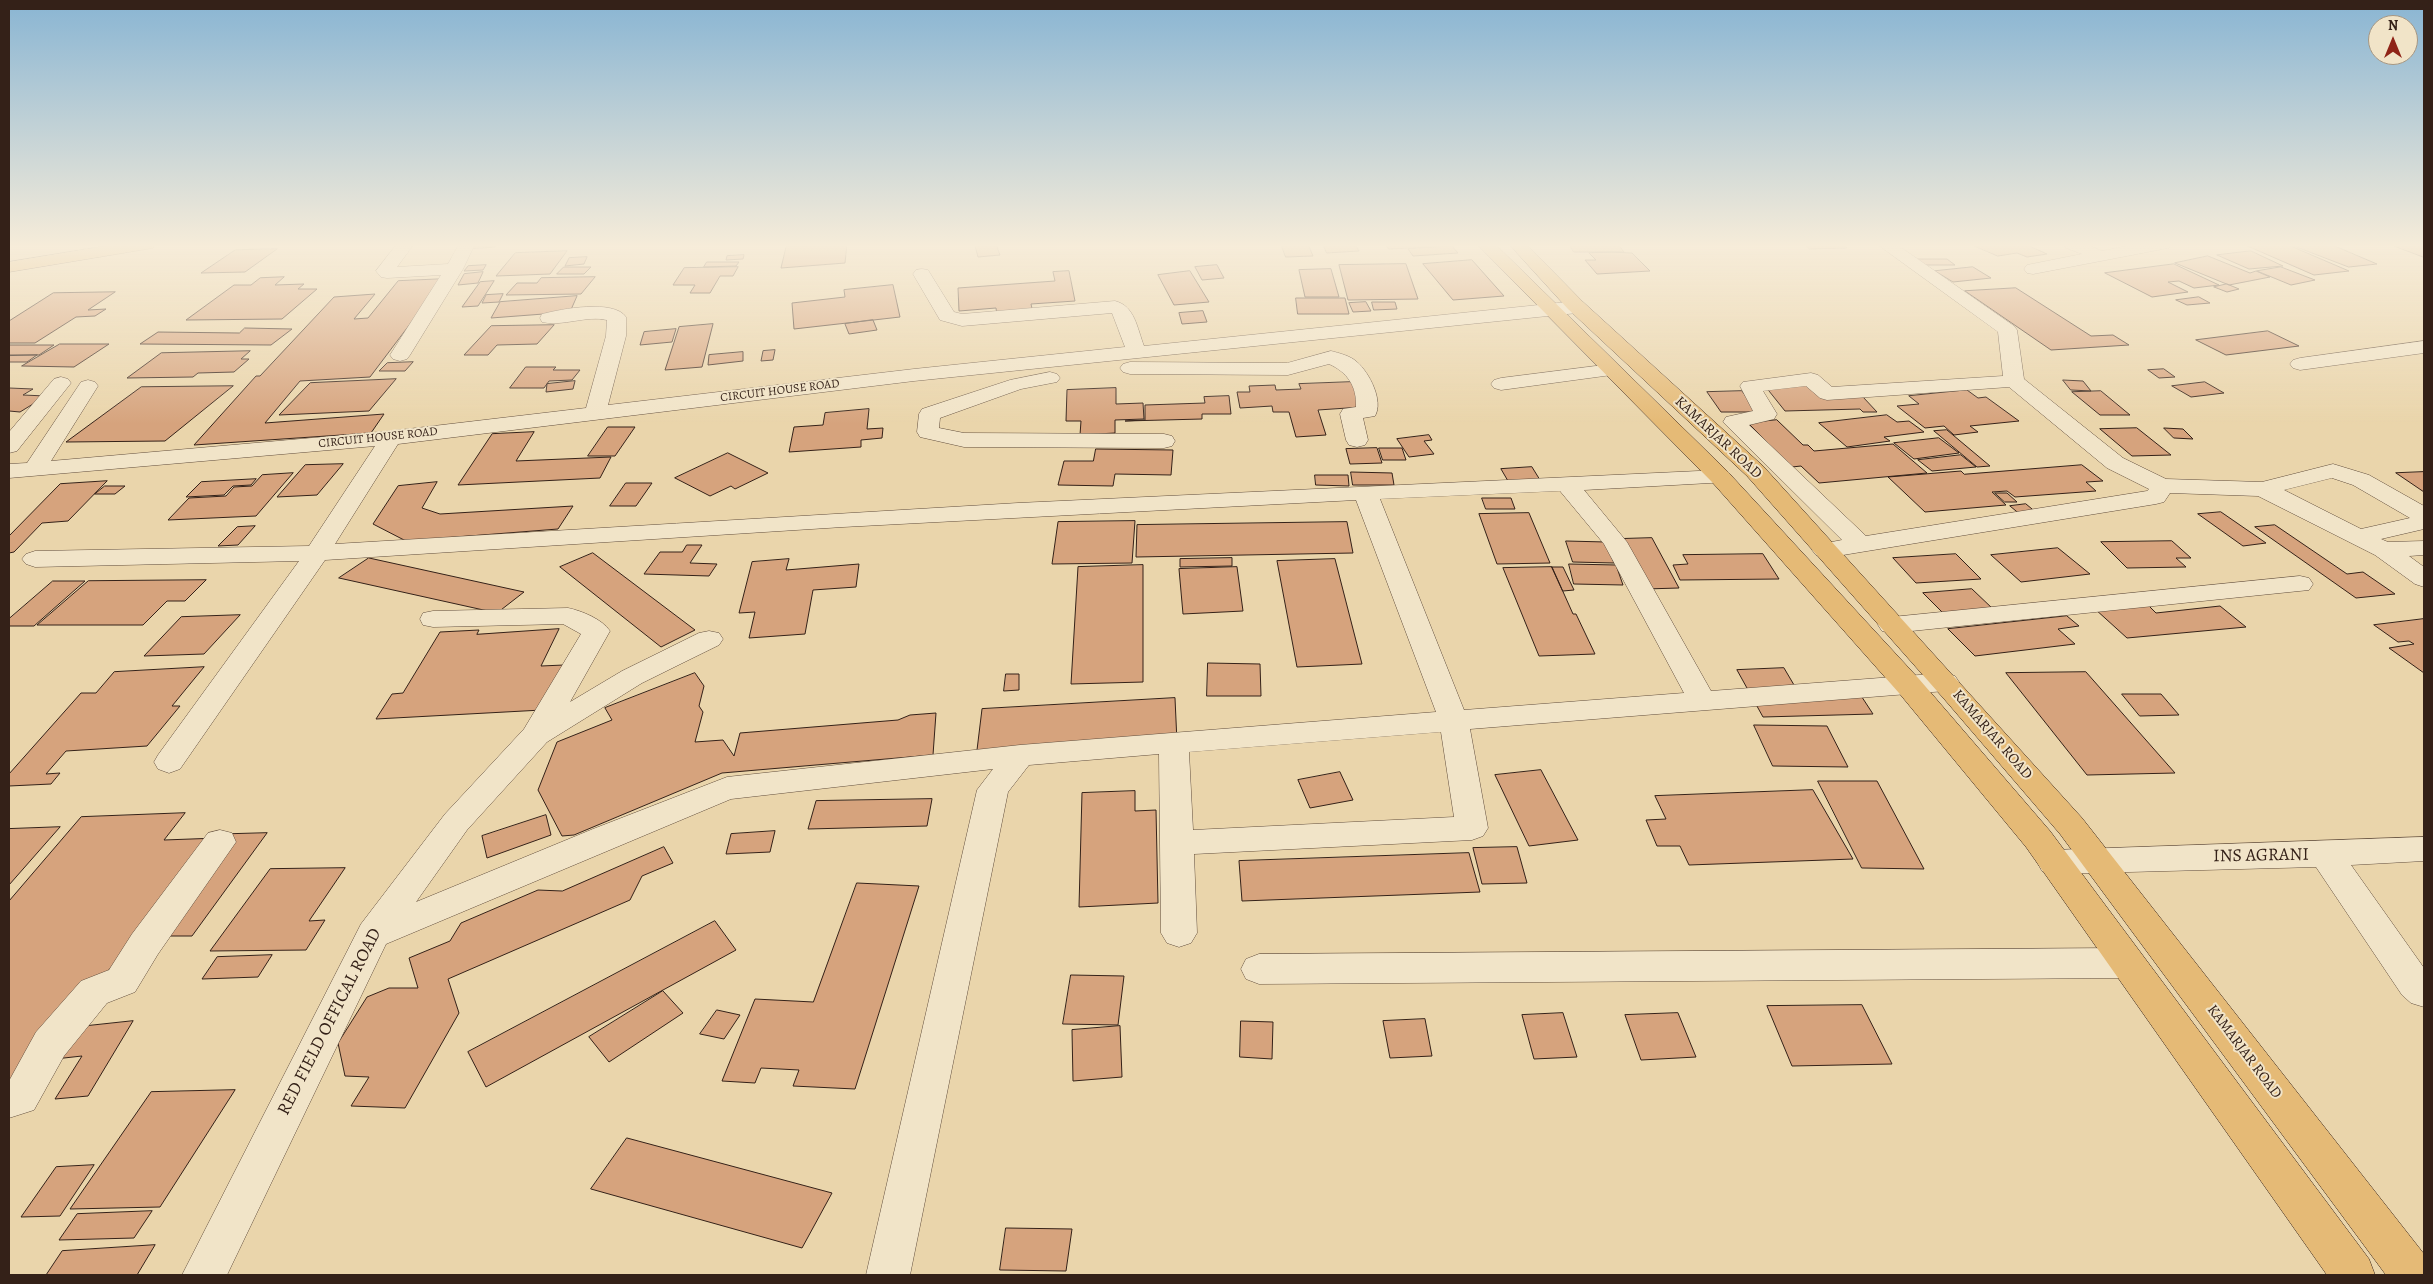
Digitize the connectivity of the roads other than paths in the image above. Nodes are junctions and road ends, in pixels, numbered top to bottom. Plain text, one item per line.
1 (432, 304) edge
2 (941, 304) edge
3 (1559, 304) edge
4 (1561, 304) edge
5 (1969, 304) edge
6 (1564, 308) junction
7 (549, 318) dead end
8 (1325, 333) junction
9 (2424, 347) edge
10 (1136, 352) junction
11 (400, 355) dead end
12 (1331, 357) junction
13 (2300, 364) dead end
14 (1612, 370) junction
15 (2014, 381) junction
16 (61, 383) dead end
17 (1501, 384) dead end
18 (88, 386) dead end
19 (595, 413) junction
20 (391, 438) junction
21 (1357, 440) dead end
22 (1164, 441) dead end
23 (9, 446) edge
24 (34, 468) junction
25 (9, 471) edge
26 (1720, 477) junction
27 (1566, 484) junction
28 (2162, 486) junction
29 (2262, 489) junction
30 (1365, 492) junction
31 (2424, 516) edge
32 (2424, 522) edge
33 (2357, 537) junction
34 (1861, 545) junction
35 (2424, 548) edge
36 (1825, 550) junction
37 (2384, 550) junction
38 (317, 553) junction
39 (34, 560) dead end
40 (2424, 579) edge
41 (2300, 584) dead end
42 (433, 619) dead end
43 (1892, 625) junction
44 (709, 639) dead end
45 (1946, 682) junction
46 (1909, 686) junction
47 (1703, 702) junction
48 (1454, 721) junction
49 (536, 735) junction
50 (1174, 743) junction
51 (1020, 756) junction
52 (169, 762) dead end
53 (220, 842) dead end
54 (1177, 843) junction
55 (2424, 848) edge
56 (2326, 854) junction
57 (2098, 860) junction
58 (2054, 862) junction
59 (1180, 933) dead end
60 (373, 934) junction
61 (2127, 963) junction
62 (1258, 968) dead end
63 (2424, 992) edge
64 (9, 1100) edge
65 (204, 1275) edge
66 (888, 1275) edge
67 (2353, 1275) edge
68 (2413, 1275) edge

1 - 11 street
2 - 10 street
3 - 6 main road
4 - 6 main road, KAMARJAR ROAD
5 - 15 street
6 - 8 street, CIRCUIT HOUSE ROAD
6 - 14 main road
6 - 36 main road, KAMARJAR ROAD
7 - 19 street
8 - 10 street, CIRCUIT HOUSE ROAD
8 - 12 street
9 - 13 street
10 - 19 street, CIRCUIT HOUSE ROAD
12 - 21 street
12 - 22 street
14 - 17 street
14 - 26 main road
15 - 28 street
15 - 34 street
16 - 23 street
18 - 24 street
19 - 20 street, CIRCUIT HOUSE ROAD
20 - 24 street, CIRCUIT HOUSE ROAD
20 - 38 street
24 - 25 street, CIRCUIT HOUSE ROAD
26 - 27 street
26 - 46 main road
27 - 30 street
27 - 47 street
28 - 29 street
28 - 34 street
29 - 31 street
29 - 33 street
30 - 38 street
30 - 48 street
32 - 33 street
33 - 37 street
34 - 36 street
35 - 37 street
36 - 43 main road, KAMARJAR ROAD
37 - 40 street
38 - 39 street
38 - 52 street
41 - 43 street
42 - 49 street
43 - 45 main road, KAMARJAR ROAD
44 - 49 street, RED FIELD OFFICAL ROAD
45 - 46 street
45 - 57 main road, KAMARJAR ROAD
46 - 47 street
46 - 58 main road
47 - 48 street
48 - 50 street
48 - 54 street
49 - 60 street, RED FIELD OFFICAL ROAD
50 - 51 street
50 - 54 street
51 - 60 street
51 - 66 street
53 - 64 street
54 - 59 street
55 - 56 street, INS AGRANI
56 - 57 street, INS AGRANI
56 - 63 street
57 - 58 street, INS AGRANI
57 - 68 main road, KAMARJAR ROAD
58 - 61 main road
60 - 65 street, RED FIELD OFFICAL ROAD
61 - 62 street
61 - 67 main road

